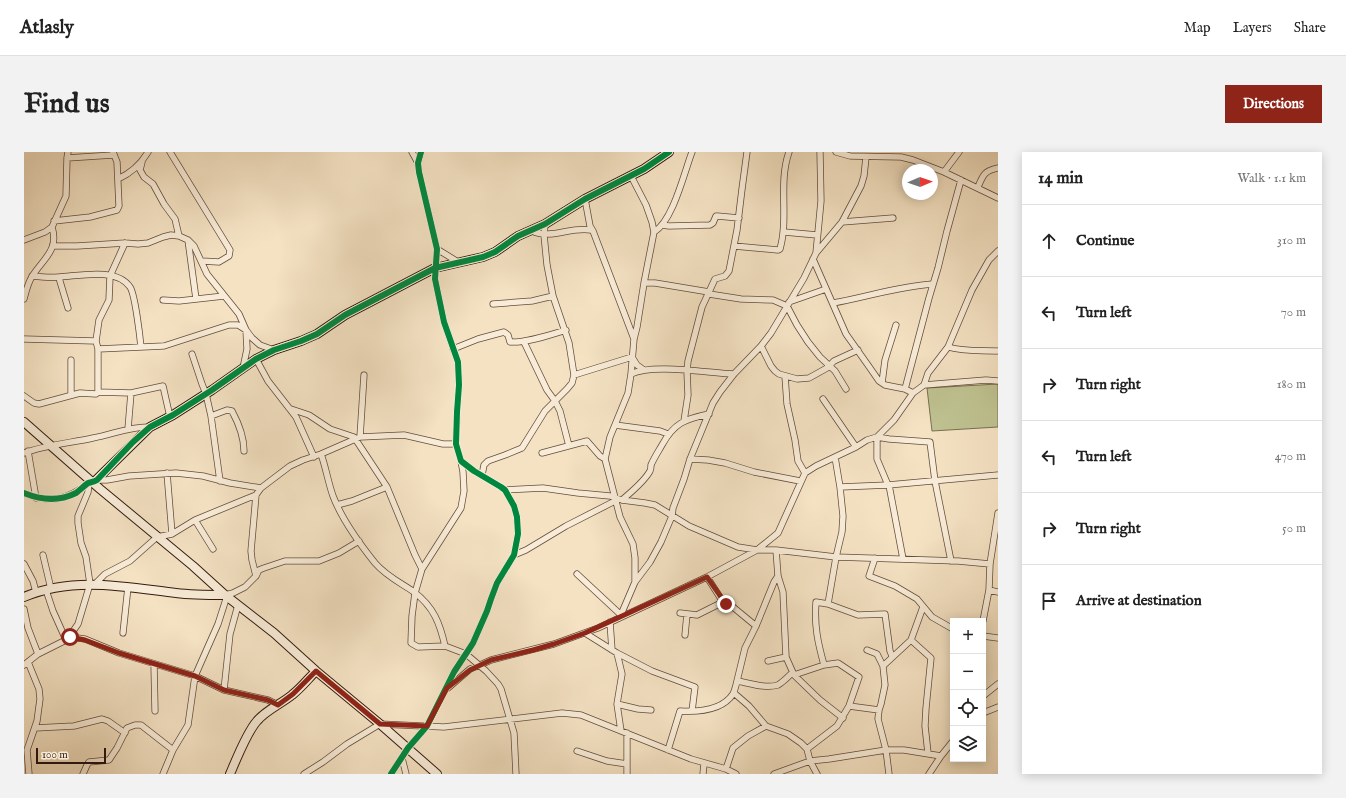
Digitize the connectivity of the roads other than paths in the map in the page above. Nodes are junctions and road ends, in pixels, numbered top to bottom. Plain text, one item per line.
1 (148, 152) edge
2 (170, 152) edge
3 (412, 152) edge
4 (420, 152) edge
5 (669, 152) edge
6 (692, 152) edge
7 (747, 152) edge
8 (790, 152) edge
9 (820, 152) edge
10 (836, 152) edge
11 (905, 152) edge
12 (959, 152) edge
13 (113, 153) edge
14 (68, 155) edge
15 (882, 155) edge
16 (866, 157) junction
17 (900, 157) junction
18 (142, 162) junction
19 (418, 163) junction
20 (998, 168) edge
21 (944, 172) junction
22 (631, 176) junction
23 (118, 179) junction
24 (962, 180) junction
25 (978, 187) junction
26 (998, 198) edge
27 (585, 199) junction
28 (739, 218) junction
29 (893, 218) dead end
30 (842, 222) junction
31 (53, 224) junction
32 (545, 224) junction
33 (662, 225) junction
34 (592, 230) junction
35 (532, 231) junction
36 (654, 232) junction
37 (784, 232) junction
38 (544, 235) junction
39 (817, 235) junction
40 (179, 236) junction
41 (24, 240) edge
42 (188, 240) junction
43 (125, 243) junction
44 (53, 246) junction
45 (734, 246) junction
46 (437, 249) junction
47 (998, 251) edge
48 (814, 256) junction
49 (202, 261) junction
50 (458, 262) junction
51 (435, 268) junction
52 (32, 276) junction
53 (110, 276) junction
54 (59, 278) junction
55 (644, 283) junction
56 (934, 284) junction
57 (826, 289) junction
58 (709, 293) junction
59 (224, 296) junction
60 (554, 296) junction
61 (24, 299) edge
62 (196, 299) junction
63 (163, 300) dead end
64 (833, 303) junction
65 (493, 304) dead end
66 (788, 304) junction
67 (68, 308) dead end
68 (896, 325) dead end
69 (246, 330) junction
70 (566, 330) junction
71 (24, 339) edge
72 (634, 340) junction
73 (96, 341) junction
74 (524, 342) junction
75 (762, 346) junction
76 (141, 347) junction
77 (948, 347) junction
78 (98, 349) junction
79 (453, 349) junction
80 (274, 350) junction
81 (858, 350) junction
82 (998, 351) edge
83 (192, 354) dead end
84 (632, 357) junction
85 (256, 359) junction
86 (71, 360) dead end
87 (829, 365) junction
88 (243, 368) junction
89 (644, 370) junction
90 (687, 370) junction
91 (631, 374) junction
92 (734, 374) junction
93 (364, 375) dead end
94 (574, 375) junction
95 (785, 376) junction
96 (998, 381) edge
97 (882, 383) junction
98 (924, 385) junction
99 (846, 389) dead end
100 (905, 389) junction
101 (98, 392) junction
102 (131, 393) junction
103 (913, 393) junction
104 (206, 394) junction
105 (24, 396) edge
106 (71, 396) junction
107 (823, 399) dead end
108 (556, 401) junction
109 (291, 409) junction
110 (709, 414) junction
111 (211, 416) junction
112 (170, 417) junction
113 (684, 421) junction
114 (24, 422) edge
115 (615, 425) junction
116 (150, 427) junction
117 (128, 429) junction
118 (668, 434) junction
119 (877, 437) junction
120 (357, 438) junction
121 (456, 444) junction
122 (52, 446) junction
123 (569, 446) junction
124 (856, 447) junction
125 (244, 450) dead end
126 (26, 452) edge
127 (542, 453) dead end
128 (321, 454) junction
129 (834, 456) junction
130 (314, 457) junction
131 (605, 459) junction
132 (690, 459) junction
133 (461, 461) junction
134 (805, 473) junction
135 (167, 474) junction
136 (482, 475) junction
137 (998, 475) edge
138 (220, 481) junction
139 (800, 481) junction
140 (935, 481) junction
141 (93, 482) junction
142 (888, 485) junction
143 (387, 487) junction
144 (840, 487) junction
145 (261, 488) junction
146 (505, 490) junction
147 (24, 493) edge
148 (256, 495) junction
149 (36, 498) junction
150 (615, 499) junction
151 (622, 500) junction
152 (337, 505) junction
153 (998, 513) edge
154 (672, 516) junction
155 (195, 520) junction
156 (172, 534) junction
157 (158, 537) junction
158 (359, 541) junction
159 (996, 544) edge
160 (213, 549) dead end
161 (757, 550) junction
162 (776, 550) junction
163 (43, 555) dead end
164 (514, 555) junction
165 (836, 557) junction
166 (875, 558) junction
167 (903, 559) junction
168 (951, 561) junction
169 (24, 564) edge
170 (990, 564) junction
171 (422, 569) junction
172 (577, 574) dead end
173 (256, 576) junction
174 (778, 576) junction
175 (707, 577) junction
176 (635, 582) junction
177 (93, 584) junction
178 (128, 587) junction
179 (49, 589) junction
180 (990, 590) junction
181 (36, 592) junction
182 (998, 592) edge
183 (415, 593) junction
184 (226, 596) junction
185 (24, 597) edge
186 (723, 602) junction
187 (828, 604) junction
188 (238, 605) junction
189 (923, 607) junction
190 (24, 609) edge
191 (680, 613) dead end
192 (687, 614) junction
193 (620, 616) junction
194 (984, 618) edge
195 (610, 622) junction
196 (756, 626) junction
197 (950, 627) edge
198 (123, 633) dead end
199 (585, 633) junction
200 (685, 635) dead end
201 (986, 636) edge
202 (68, 638) junction
203 (998, 638) edge
204 (911, 640) junction
205 (445, 646) junction
206 (867, 650) dead end
207 (614, 651) junction
208 (38, 654) junction
209 (466, 654) junction
210 (892, 656) junction
211 (786, 657) junction
212 (768, 661) dead end
213 (26, 664) edge
214 (154, 664) junction
215 (480, 665) junction
216 (824, 665) junction
217 (883, 666) junction
218 (316, 671) junction
219 (793, 674) junction
220 (195, 676) junction
221 (737, 681) junction
222 (998, 684) edge
223 (447, 688) junction
224 (224, 690) junction
225 (734, 693) junction
226 (986, 694) edge
227 (617, 704) junction
228 (278, 705) junction
229 (849, 706) junction
230 (998, 707) edge
231 (652, 710) dead end
232 (879, 710) junction
233 (155, 711) dead end
234 (692, 711) junction
235 (986, 712) edge
236 (843, 718) junction
237 (510, 720) junction
238 (380, 724) junction
239 (427, 726) junction
240 (766, 726) junction
241 (35, 728) junction
242 (621, 731) junction
243 (125, 733) junction
244 (627, 733) junction
245 (950, 745) edge
246 (408, 748) junction
247 (807, 749) junction
248 (173, 750) junction
249 (668, 750) junction
250 (886, 750) junction
251 (577, 751) dead end
252 (928, 753) junction
253 (941, 756) junction
254 (402, 758) junction
255 (810, 761) junction
256 (627, 764) junction
257 (704, 764) junction
258 (726, 769) junction
259 (29, 774) edge
260 (83, 774) edge
261 (164, 774) edge
262 (230, 774) edge
263 (304, 774) edge
264 (391, 774) edge
265 (406, 774) edge
266 (438, 774) edge
267 (516, 774) edge
268 (627, 774) edge
269 (703, 774) edge
270 (736, 774) edge
271 (774, 774) edge
272 (817, 774) edge
273 (889, 774) edge
274 (929, 774) edge

1 - 18 street
2 - 49 street
3 - 19 street
4 - 19 street
5 - 22 street
6 - 33 street
7 - 28 street
8 - 37 street
9 - 39 street
10 - 16 street
11 - 17 street
12 - 21 street
13 - 14 street
13 - 23 street
14 - 31 street
15 - 16 street
15 - 17 street
16 - 30 street
17 - 21 street
18 - 23 street
18 - 40 street
19 - 46 street
20 - 25 street
21 - 24 street
22 - 27 street
22 - 36 street
23 - 31 street
24 - 25 street
24 - 56 street
25 - 26 street
27 - 32 street
27 - 34 street
28 - 33 street
28 - 45 street
29 - 30 street
30 - 48 street
31 - 41 street
31 - 44 street
32 - 35 street
32 - 38 street
33 - 36 street
34 - 38 street
34 - 72 street
35 - 38 street
35 - 50 street
36 - 55 street
37 - 39 street
37 - 45 street
38 - 60 street
39 - 48 street
40 - 42 street
40 - 43 street
42 - 49 street
42 - 62 street
43 - 44 street
43 - 53 street
44 - 52 street
45 - 58 street
46 - 50 street
46 - 51 street
47 - 77 street
48 - 57 street
48 - 66 street
49 - 59 street
50 - 51 street
51 - 79 street
51 - 80 street
52 - 54 street
52 - 61 street
53 - 54 street
53 - 73 street
53 - 76 street
54 - 67 street
55 - 58 street
55 - 72 street
56 - 64 street
56 - 100 street
57 - 64 street
57 - 66 street
58 - 66 street
58 - 90 street
59 - 62 street
59 - 69 street
60 - 65 street
60 - 70 street
62 - 63 street
64 - 81 street
66 - 75 street
66 - 87 street
68 - 97 street
69 - 76 street
69 - 80 street
69 - 88 street
70 - 74 street
70 - 94 street
71 - 73 street
72 - 84 street
73 - 78 street
74 - 79 street
74 - 108 street
75 - 92 street
75 - 95 street
76 - 78 street
77 - 82 street
77 - 98 street
78 - 101 street
79 - 121 street
80 - 85 street
81 - 87 street
81 - 97 street
83 - 104 street
84 - 89 street
84 - 91 street
84 - 94 street
85 - 88 street
85 - 109 street
86 - 106 street
87 - 95 street
87 - 99 street
88 - 104 street
89 - 90 street
89 - 91 street
90 - 92 street
90 - 113 street
91 - 115 street
92 - 110 street
93 - 120 street
94 - 108 street
95 - 134 street
96 - 98 street
97 - 100 street
98 - 103 street
100 - 103 street
101 - 102 street
101 - 106 street
102 - 112 street
102 - 117 street
103 - 119 street
104 - 111 street
104 - 112 street
105 - 106 street
107 - 124 street
108 - 123 street
108 - 136 street
109 - 120 street
109 - 130 street
110 - 113 street
110 - 132 street
111 - 125 street
111 - 138 street
112 - 116 street
113 - 118 street
114 - 122 street
115 - 118 street
115 - 131 street
116 - 117 street
116 - 141 street
117 - 122 street
118 - 151 street
119 - 124 street
119 - 140 street
119 - 142 street
120 - 121 street
120 - 128 street
120 - 143 street
121 - 133 street
122 - 126 street
122 - 141 street
123 - 127 street
123 - 131 street
124 - 129 street
126 - 149 street
128 - 130 street
128 - 152 street
129 - 134 street
129 - 144 street
130 - 145 street
131 - 150 street
132 - 139 street
132 - 154 street
133 - 136 street
133 - 171 street
134 - 139 street
135 - 138 street
135 - 141 street
135 - 156 street
136 - 146 street
137 - 140 street
138 - 145 street
139 - 161 street
140 - 142 street
140 - 168 street
141 - 149 street
141 - 157 street
141 - 177 street
142 - 144 street
142 - 167 street
143 - 152 street
143 - 171 street
144 - 165 street
145 - 148 street
146 - 150 street
146 - 164 street
147 - 149 street
148 - 155 street
148 - 173 street
150 - 151 street
150 - 164 street
150 - 176 street
151 - 154 street
152 - 158 street
153 - 159 street
154 - 161 street
154 - 176 street
155 - 156 street
155 - 160 street
156 - 157 street
157 - 177 street
157 - 184 street
158 - 173 street
158 - 183 street
159 - 170 street
161 - 162 street
161 - 175 street
162 - 165 street
162 - 174 street
163 - 179 street
164 - 209 street
165 - 166 street
165 - 187 street
166 - 167 street
166 - 189 street
167 - 168 street
168 - 170 street
169 - 181 street
170 - 180 street
171 - 183 street
172 - 193 street
173 - 184 street
174 - 196 street
174 - 211 street
175 - 186 street
175 - 193 street
176 - 193 street
177 - 178 street
177 - 179 street
177 - 202 street
178 - 184 street
178 - 198 street
179 - 181 street
179 - 202 street
180 - 182 street
180 - 194 street
181 - 185 street
183 - 205 street
183 - 205 street
184 - 188 street
184 - 220 street
186 - 192 street
186 - 196 street
187 - 210 street
187 - 216 street
188 - 218 street
188 - 224 street
189 - 197 street
189 - 204 street
190 - 208 street
191 - 192 street
192 - 200 street
193 - 195 street
195 - 199 street
195 - 207 street
196 - 221 street
199 - 207 street
199 - 215 street
201 - 203 street
202 - 208 street
202 - 214 street
204 - 210 street
204 - 252 street
205 - 209 street
206 - 217 street
207 - 227 street
207 - 234 street
208 - 213 street
209 - 215 street
209 - 223 street
210 - 217 street
211 - 212 street
211 - 219 street
213 - 241 street
214 - 220 street
214 - 233 street
215 - 223 street
215 - 237 street
216 - 219 street
216 - 229 street
217 - 232 street
218 - 228 street
218 - 238 street
219 - 221 street
219 - 236 street
220 - 224 street
220 - 248 street
221 - 225 street
222 - 226 street
223 - 239 street
224 - 228 street
225 - 234 street
225 - 240 street
227 - 231 street
227 - 242 street
228 - 262 street
229 - 232 street
229 - 236 street
230 - 235 street
232 - 250 street
234 - 249 street
236 - 247 street
237 - 239 street
237 - 242 street
237 - 267 street
238 - 239 street
238 - 246 street
238 - 263 street
239 - 246 street
240 - 247 street
240 - 258 street
241 - 243 street
241 - 259 street
242 - 244 street
243 - 248 street
243 - 260 street
244 - 249 street
244 - 256 street
245 - 253 street
246 - 254 street
246 - 266 street
247 - 255 street
248 - 261 street
249 - 257 street
250 - 252 street
250 - 255 street
250 - 273 street
251 - 256 street
252 - 253 street
253 - 274 street
254 - 264 street
254 - 265 street
255 - 271 street
255 - 272 street
256 - 268 street
257 - 258 street
257 - 269 street
258 - 270 street

